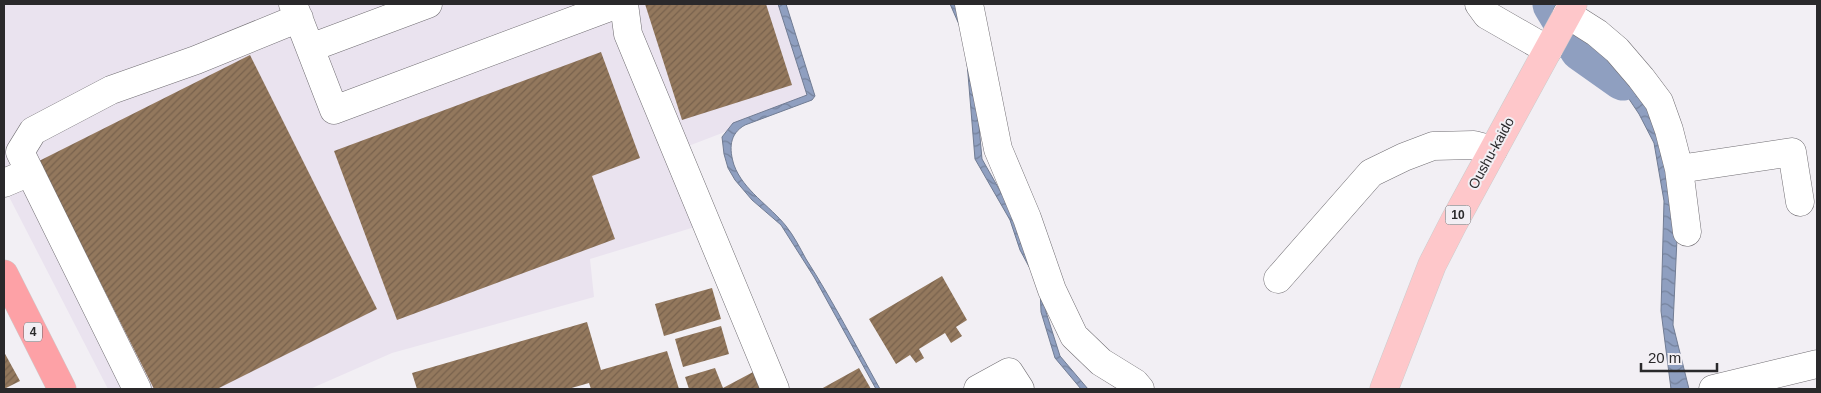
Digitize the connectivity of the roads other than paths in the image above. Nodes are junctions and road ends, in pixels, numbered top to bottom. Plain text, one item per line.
1 (428, 4) edge
2 (618, 4) edge
3 (624, 4) edge
4 (969, 4) edge
5 (1479, 4) edge
6 (296, 11) edge
7 (1569, 11) edge
8 (570, 12) edge
9 (310, 48) junction
10 (1548, 49) junction
11 (1493, 150) junction
12 (1680, 169) junction
13 (30, 172) junction
14 (4, 184) edge
15 (1800, 202) dead end
16 (1687, 232) dead end
17 (4, 274) edge
18 (1278, 279) dead end
19 (1817, 364) edge
20 (1717, 388) edge
21 (62, 389) edge
22 (137, 389) edge
23 (775, 389) edge
24 (978, 389) edge
25 (1020, 389) edge
26 (1140, 389) edge
27 (1384, 389) edge

1 - 9 street
2 - 8 street
3 - 23 street
4 - 26 street
5 - 10 street
6 - 9 street
6 - 13 street
7 - 10 main road, Oushu-kaido / 10
7 - 12 street
8 - 9 street
10 - 11 main road, Oushu-kaido / 10
11 - 18 street
11 - 27 main road, Oushu-kaido / 10
12 - 15 street
12 - 16 street
13 - 14 street
13 - 22 street
17 - 21 highway, 4
19 - 20 street
24 - 25 street

